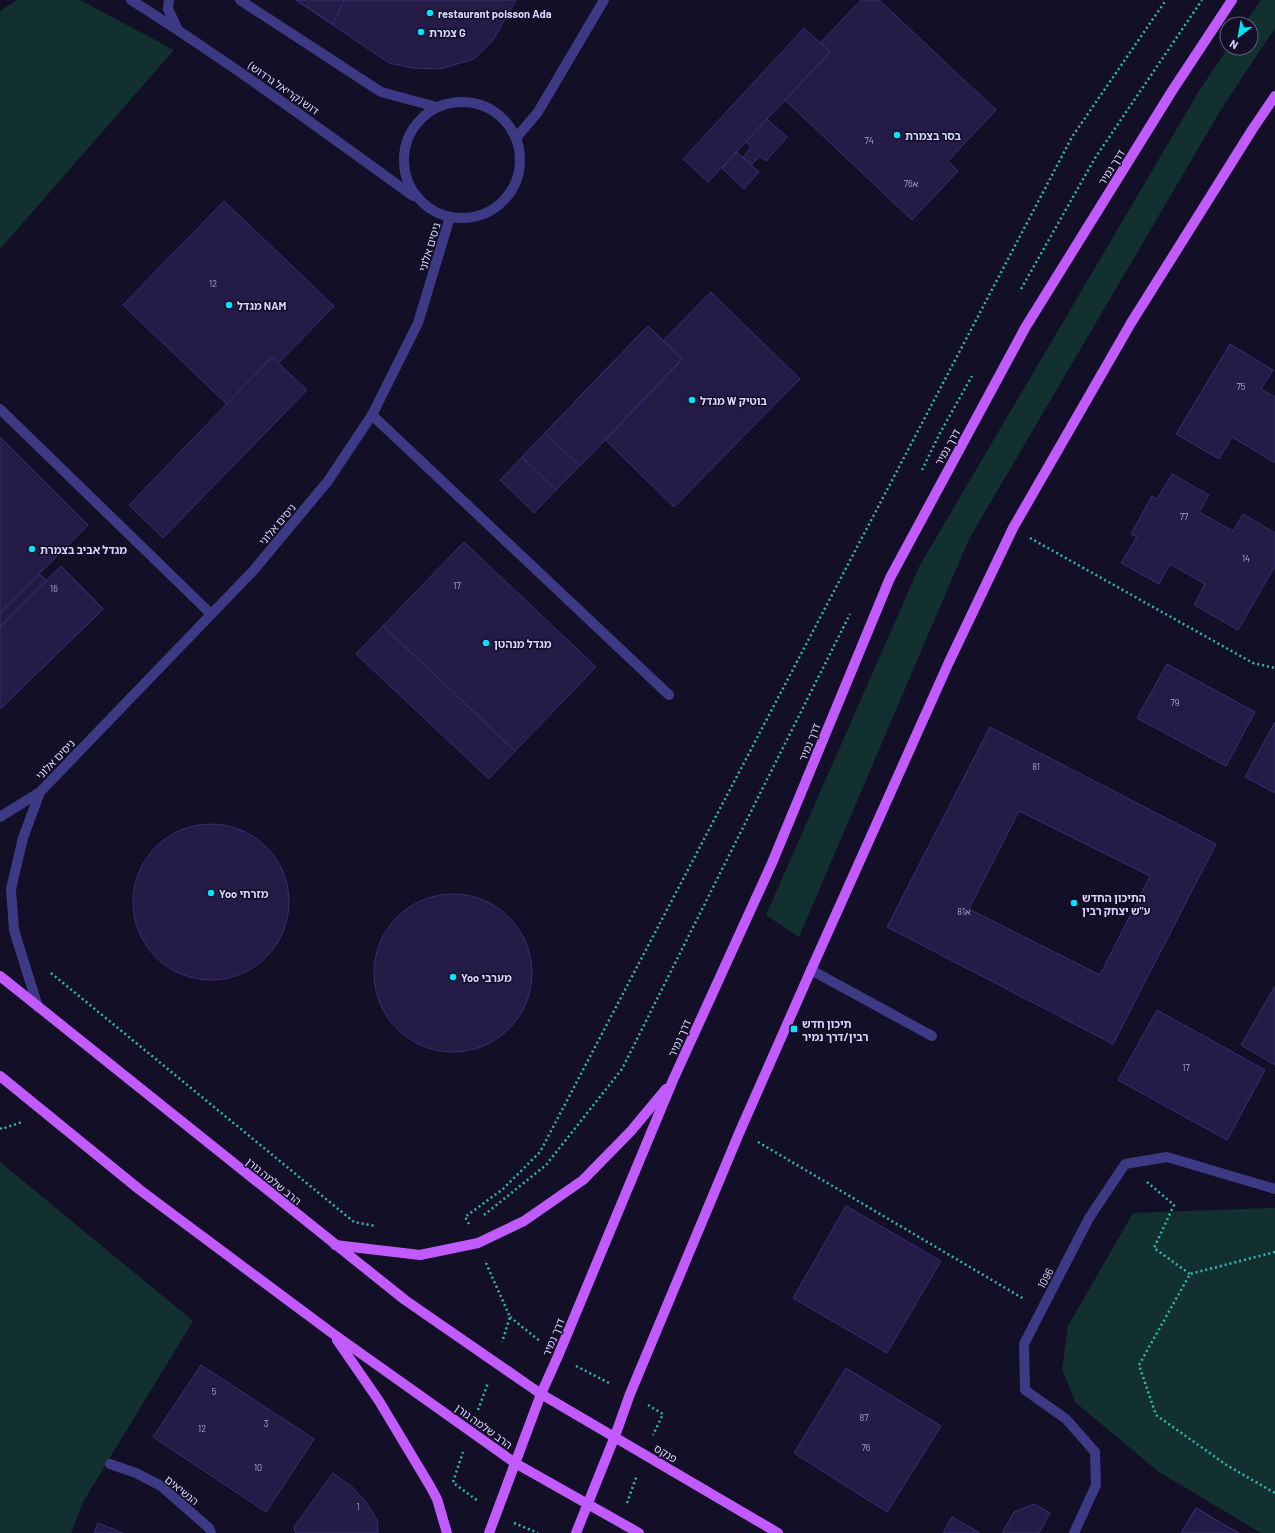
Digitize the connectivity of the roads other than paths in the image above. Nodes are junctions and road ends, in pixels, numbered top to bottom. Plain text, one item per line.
1 (131, 0) edge
2 (169, 0) edge
3 (240, 0) edge
4 (604, 0) edge
5 (1232, 0) edge
6 (178, 30) junction
7 (1275, 96) edge
8 (437, 106) junction
9 (516, 138) junction
10 (420, 201) junction
11 (450, 218) junction
12 (0, 409) edge
13 (372, 415) junction
14 (211, 614) junction
15 (669, 695) dead end
16 (40, 792) junction
17 (0, 817) edge
18 (811, 970) junction
19 (0, 976) edge
20 (38, 1007) junction
21 (932, 1036) dead end
22 (0, 1076) edge
23 (673, 1080) junction
24 (1275, 1189) edge
25 (334, 1245) junction
26 (332, 1333) junction
27 (541, 1394) junction
28 (615, 1436) junction
29 (515, 1463) junction
30 (110, 1464) dead end
31 (588, 1504) junction
32 (211, 1533) edge
33 (447, 1533) edge
34 (489, 1533) edge
35 (576, 1533) edge
36 (640, 1533) edge
37 (778, 1533) edge
38 (1074, 1533) edge

1 - 6 street, דוש (קריאל גרדוש)
2 - 6 street
3 - 8 street
4 - 9 street
5 - 23 main road, דרך נמיר
6 - 10 street, דוש (קריאל גרדוש)
7 - 18 main road
8 - 9 street
8 - 10 street
9 - 11 street
10 - 11 street
11 - 13 street, ניסים אלוני
12 - 14 street
13 - 14 street, ניסים אלוני
13 - 15 street
14 - 16 street, ניסים אלוני
16 - 17 street, ניסים אלוני
16 - 20 street, ניסים אלוני
18 - 21 street
18 - 28 main road
19 - 20 main road, הרב שלמה גורן
20 - 25 main road, הרב שלמה גורן
22 - 26 main road, הרב שלמה גורן
23 - 25 main road
23 - 27 main road, דרך נמיר
24 - 38 street, 1096
25 - 27 main road, הרב שלמה גורן
26 - 29 main road, הרב שלמה גורן
26 - 33 main road
27 - 28 main road, פנקס
27 - 29 main road, דרך נמיר
28 - 31 main road
28 - 37 main road, פנקס
29 - 31 main road
29 - 34 main road, דרך נמיר
30 - 32 street, הנשיאים
31 - 35 main road
31 - 36 main road

